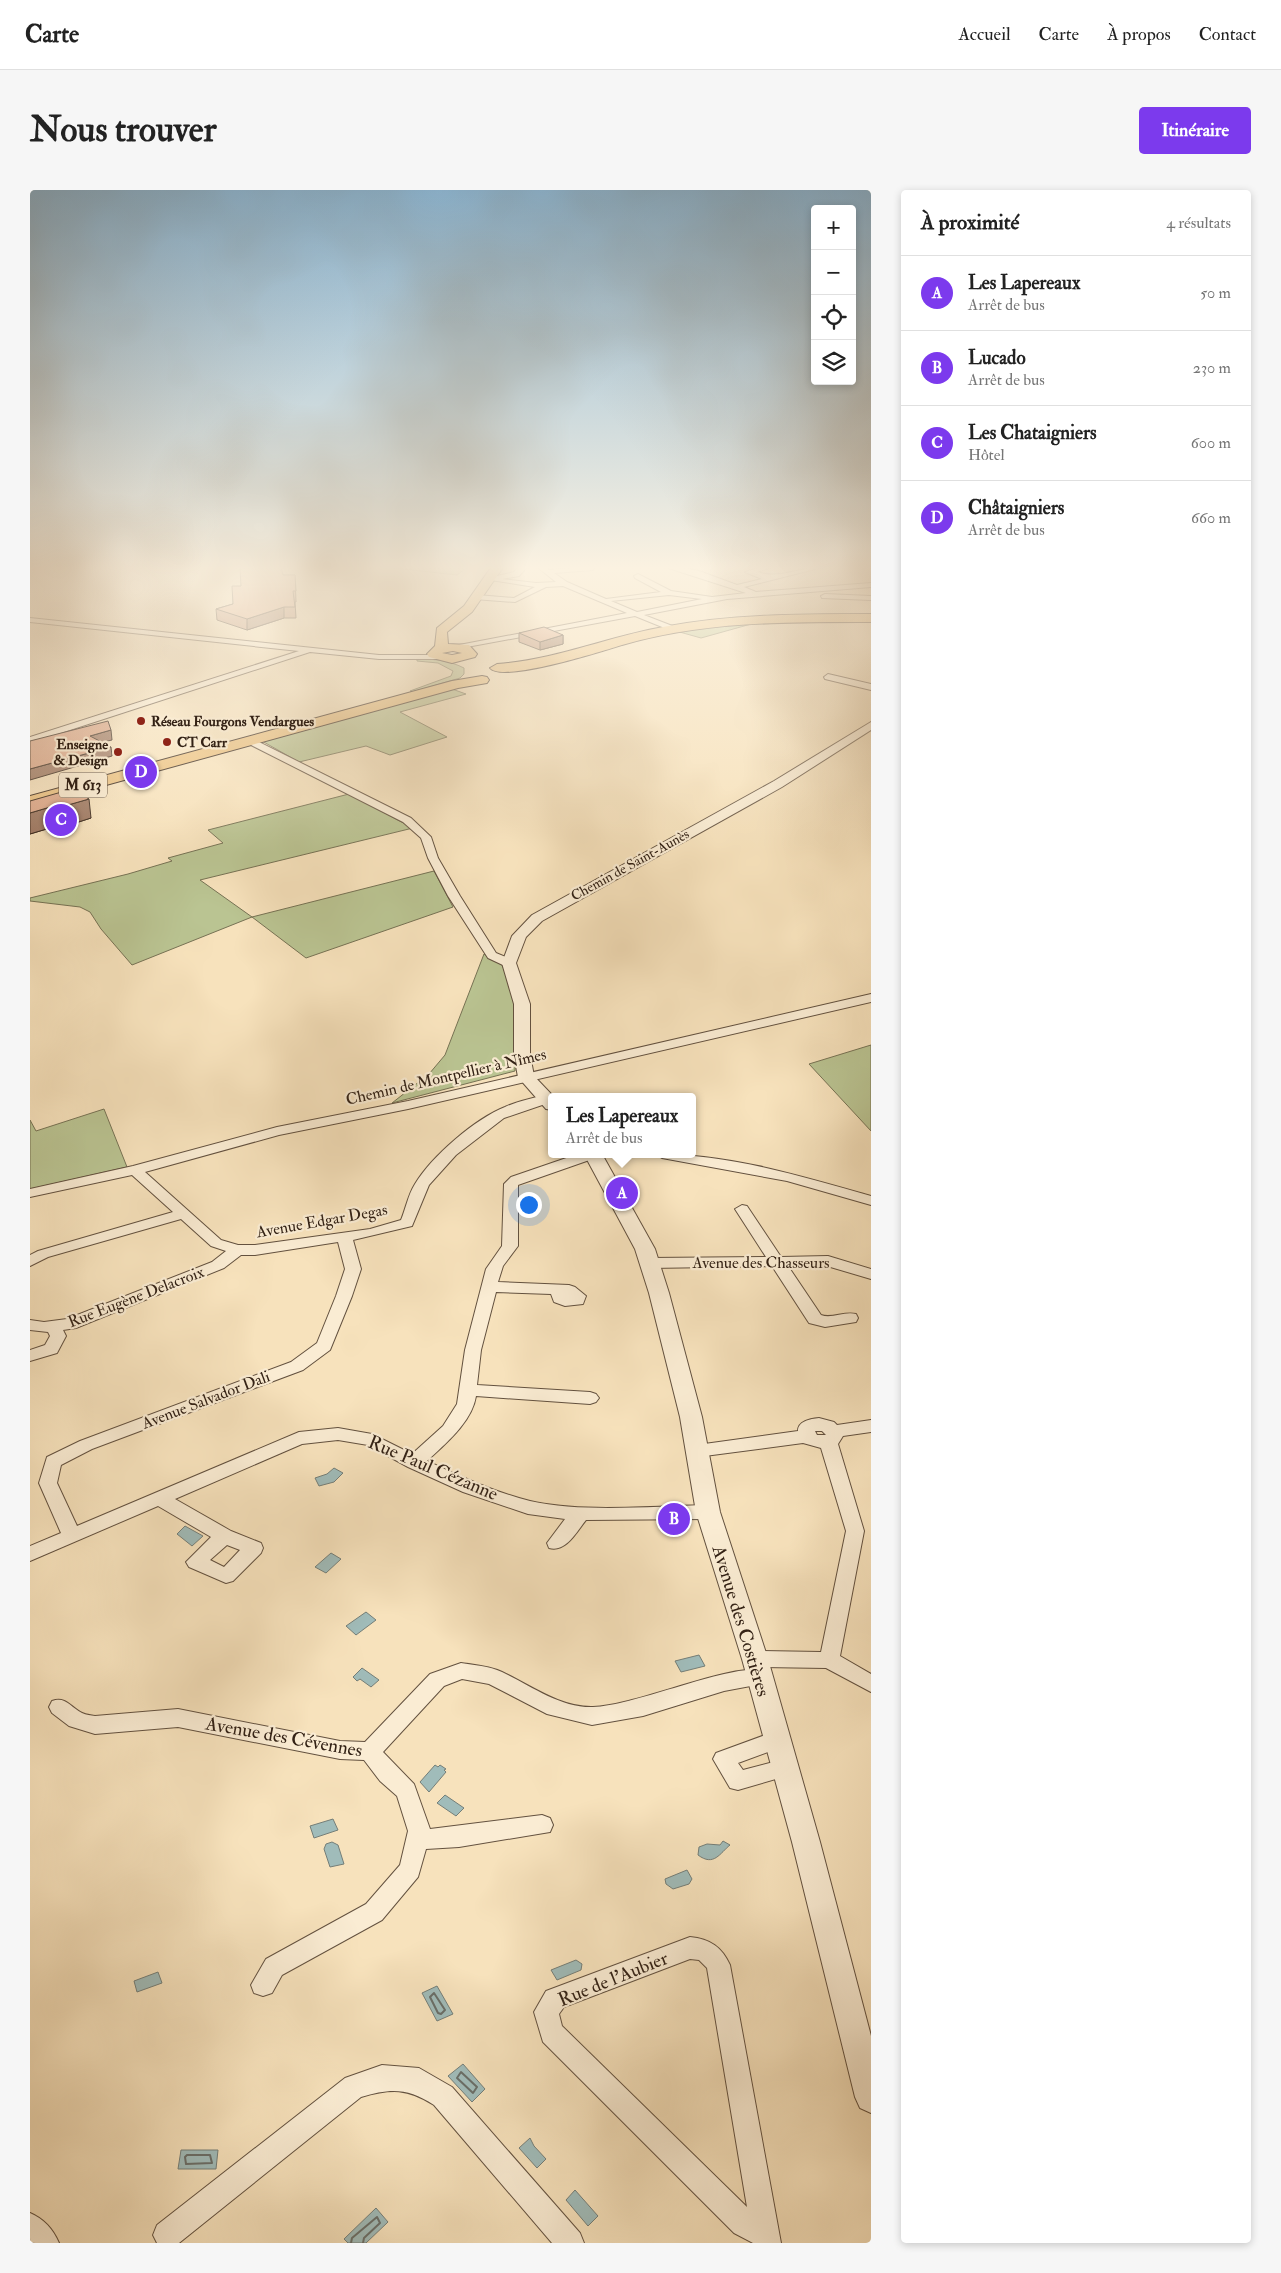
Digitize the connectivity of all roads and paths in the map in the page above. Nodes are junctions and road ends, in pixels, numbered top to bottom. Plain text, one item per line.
1 (275, 662) edge
2 (466, 662) edge
3 (467, 662) edge
4 (471, 662) edge
5 (495, 662) edge
6 (542, 662) edge
7 (828, 677) dead end
8 (482, 680) junction
9 (457, 684) junction
10 (871, 687) edge
11 (871, 725) edge
12 (30, 740) edge
13 (248, 740) junction
14 (30, 801) edge
15 (509, 963) junction
16 (871, 998) edge
17 (526, 1077) junction
18 (548, 1101) edge
19 (548, 1102) edge
20 (581, 1158) edge
21 (595, 1158) edge
22 (684, 1158) edge
23 (135, 1170) junction
24 (30, 1193) edge
25 (871, 1201) edge
26 (742, 1209) dead end
27 (185, 1214) junction
28 (344, 1238) junction
29 (237, 1250) junction
30 (30, 1261) edge
31 (776, 1261) junction
32 (650, 1263) junction
33 (871, 1274) edge
34 (490, 1287) junction
35 (563, 1291) dead end
36 (850, 1318) dead end
37 (30, 1325) edge
38 (54, 1327) junction
39 (30, 1356) edge
40 (469, 1390) junction
41 (590, 1398) dead end
42 (871, 1426) edge
43 (831, 1437) junction
44 (697, 1451) junction
45 (414, 1462) junction
46 (158, 1498) junction
47 (708, 1512) junction
48 (581, 1513) junction
49 (72, 1536) junction
50 (224, 1536) dead end
51 (556, 1543) dead end
52 (30, 1554) edge
53 (829, 1660) junction
54 (757, 1668) junction
55 (871, 1684) edge
56 (59, 1708) dead end
57 (776, 1740) junction
58 (370, 1751) junction
59 (785, 1768) junction
60 (542, 1825) dead end
61 (417, 1840) junction
62 (263, 1985) dead end
63 (871, 2097) edge
64 (30, 2227) edge
65 (766, 2239) edge
66 (166, 2240) edge
67 (46, 2243) edge
68 (570, 2243) edge

1 - 12 street
2 - 9 main road, M 613
3 - 8 main road
4 - 8 main road
5 - 6 main road, M 613
7 - 10 street
8 - 9 main road, M 613
9 - 13 main road, M 613
11 - 15 street, Chemin de Saint-Aunès
13 - 14 main road, M 613
13 - 15 street
15 - 17 street
16 - 17 street, Chemin de Montpellier à Nîmes
17 - 18 street
17 - 23 street, Chemin de Montpellier à Nîmes
19 - 28 street, Avenue Edgar Degas
20 - 34 street
21 - 32 street, Avenue des Costières
22 - 25 street
23 - 24 street, Chemin de Montpellier à Nîmes
23 - 27 street, Avenue Edgar Degas
26 - 31 street
27 - 29 street, Avenue Edgar Degas
27 - 30 street
28 - 29 street, Avenue Edgar Degas
28 - 49 street, Avenue Salvador Dali
29 - 38 street, Rue Eugène Delacroix
31 - 32 street, Avenue des Chasseurs
31 - 33 street, Avenue des Chasseurs
31 - 36 street
32 - 44 street, Avenue des Costières
34 - 35 street
34 - 40 street
37 - 38 street, Rue Eugène Delacroix
38 - 39 street
40 - 41 street
40 - 45 street
42 - 43 street
43 - 44 street
43 - 53 street
44 - 47 street, Avenue des Costières
45 - 46 street, Rue Paul Cézanne
45 - 48 street, Rue Paul Cézanne
46 - 49 street, Rue Paul Cézanne
46 - 50 street
47 - 48 street, Rue Paul Cézanne
47 - 54 street, Avenue des Costières
48 - 51 street
49 - 52 street, Rue Paul Cézanne
53 - 54 street
53 - 55 street
54 - 57 street, Avenue des Costières
54 - 58 street
56 - 58 street, Avenue des Cévennes
57 - 59 street, Avenue des Costières
57 - 59 street
58 - 61 street, Avenue des Cévennes
59 - 63 street, Avenue des Costières
60 - 61 street
61 - 62 street, Avenue des Cévennes
64 - 67 street
65 - 65 street, Rue de l'Aubier
66 - 68 street

